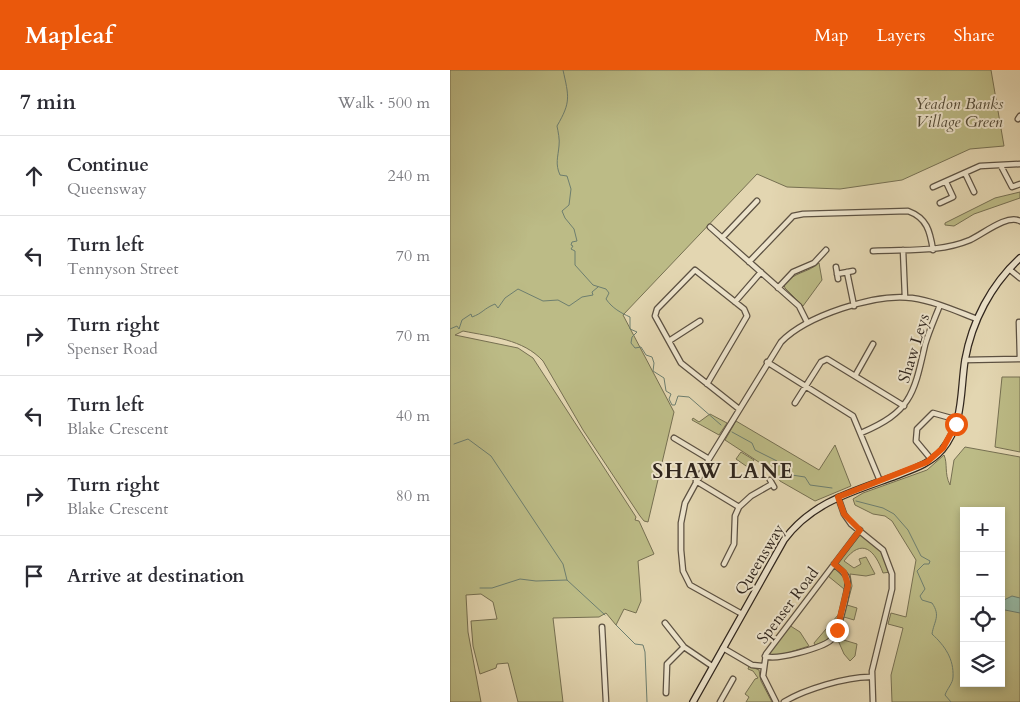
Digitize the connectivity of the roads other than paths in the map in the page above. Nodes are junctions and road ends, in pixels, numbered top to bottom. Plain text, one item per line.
1 (1020, 164) edge
2 (1001, 166) junction
3 (965, 173) junction
4 (946, 182) junction
5 (1020, 184) edge
6 (933, 187) dead end
7 (974, 192) dead end
8 (757, 202) dead end
9 (940, 204) dead end
10 (1020, 221) edge
11 (710, 227) dead end
12 (722, 238) junction
13 (826, 250) dead end
14 (904, 250) junction
15 (933, 250) junction
16 (873, 251) dead end
17 (1020, 258) edge
18 (749, 262) junction
19 (836, 268) dead end
20 (1009, 269) junction
21 (853, 271) dead end
22 (761, 272) junction
23 (847, 272) junction
24 (1020, 278) edge
25 (778, 288) junction
26 (905, 297) junction
27 (735, 302) junction
28 (940, 305) junction
29 (854, 306) junction
30 (977, 319) junction
31 (700, 321) dead end
32 (807, 322) junction
33 (1019, 322) edge
34 (668, 341) junction
35 (873, 344) dead end
36 (1020, 359) edge
37 (965, 360) junction
38 (767, 362) junction
39 (855, 376) junction
40 (707, 384) junction
41 (806, 385) junction
42 (795, 403) dead end
43 (904, 406) junction
44 (739, 409) junction
45 (958, 420) junction
46 (862, 434) junction
47 (674, 438) dead end
48 (931, 459) junction
49 (709, 460) junction
50 (696, 481) junction
51 (880, 481) junction
52 (772, 484) dead end
53 (838, 497) junction
54 (739, 507) junction
55 (860, 530) junction
56 (724, 564) dead end
57 (834, 564) junction
58 (742, 614) junction
59 (665, 623) dead end
60 (602, 627) dead end
61 (684, 647) junction
62 (723, 648) junction
63 (765, 656) junction
64 (712, 666) junction
65 (762, 666) junction
66 (872, 677) junction
67 (733, 679) dead end
68 (666, 693) dead end
69 (606, 702) edge
70 (693, 702) edge
71 (720, 702) edge
72 (776, 702) edge
73 (784, 702) edge
74 (873, 702) edge

1 - 2 street
2 - 3 street
2 - 5 street
3 - 4 street
3 - 7 street
4 - 6 street
4 - 9 street
8 - 12 street
10 - 15 street
11 - 12 street
12 - 18 street
13 - 25 street
14 - 15 street
14 - 16 street
14 - 26 street
15 - 18 street
17 - 20 street, Queensway
18 - 22 street
19 - 23 street
20 - 24 street
20 - 30 street, Queensway
21 - 23 street
22 - 25 street
22 - 27 street
23 - 29 street
25 - 32 street
26 - 28 street
26 - 29 street
27 - 34 street
27 - 40 street
28 - 30 street
28 - 43 street, Shaw Leys
29 - 32 street
30 - 37 street, Queensway
31 - 34 street
32 - 38 street
33 - 36 street
34 - 40 street
35 - 39 street
36 - 37 street
37 - 45 street, Queensway
38 - 41 street
38 - 44 street
39 - 41 street
39 - 43 street
40 - 44 street
41 - 42 street
41 - 46 street
43 - 46 street, Shaw Leys
44 - 49 street
45 - 48 street, Queensway
45 - 48 street
46 - 51 street
47 - 49 street
48 - 51 street, Queensway
49 - 50 street
50 - 54 street
50 - 58 street
51 - 53 street, Queensway
52 - 54 street
53 - 55 street
53 - 58 street, Queensway
54 - 56 street
55 - 57 street, Spenser Road
55 - 66 street
57 - 63 street, Spenser Road
57 - 63 street
58 - 62 street, Queensway
59 - 61 street
60 - 69 street
61 - 64 street
61 - 68 street
62 - 64 street, Queensway
62 - 65 street
63 - 65 street, Spenser Road
64 - 70 street, Queensway
65 - 72 street, Spenser Road
66 - 73 street
66 - 74 street
67 - 71 street

